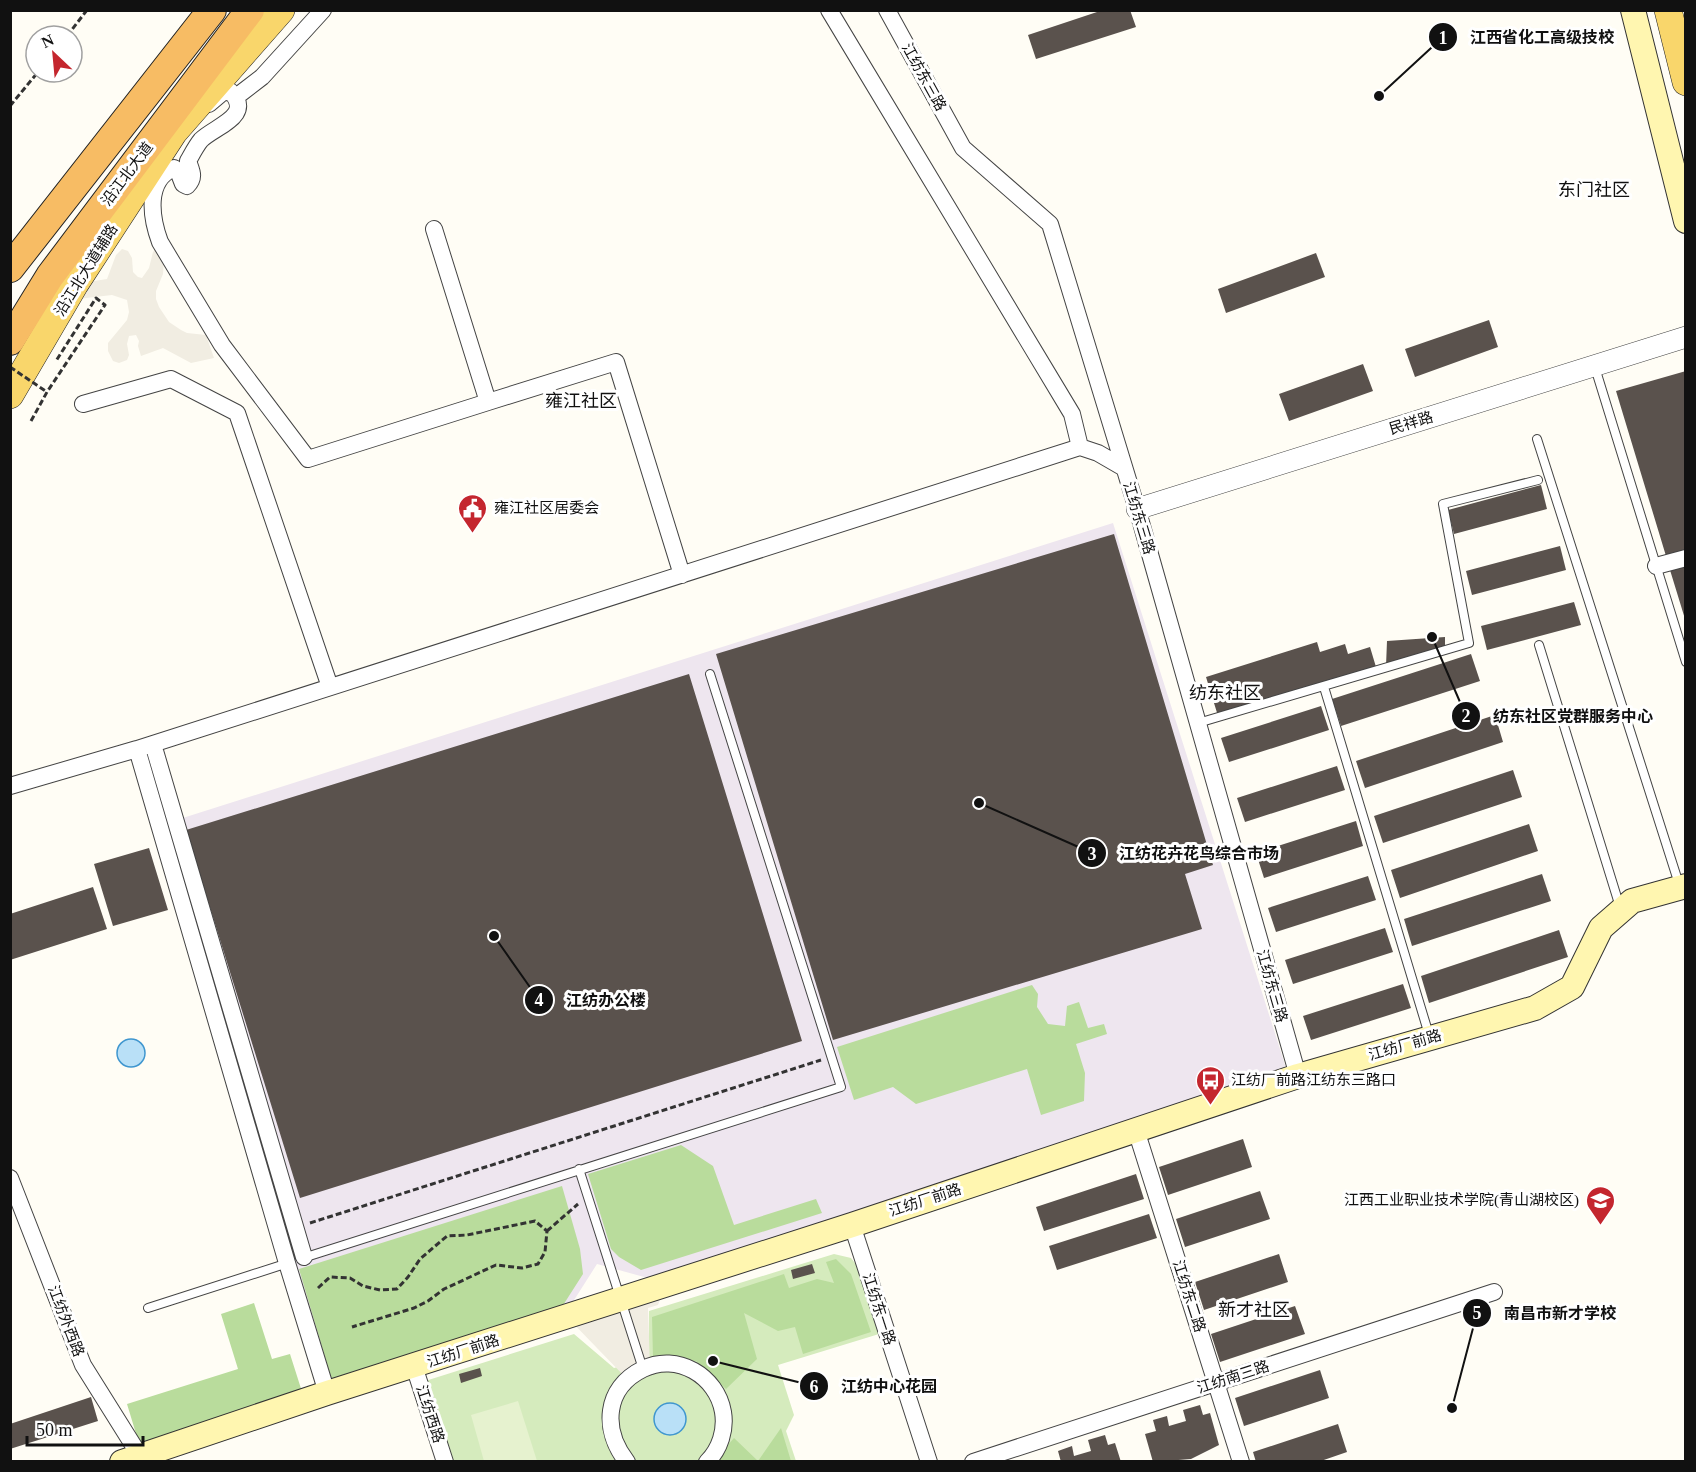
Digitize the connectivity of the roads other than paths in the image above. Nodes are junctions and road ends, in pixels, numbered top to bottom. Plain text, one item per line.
1 (212, 10) edge
2 (250, 10) edge
3 (281, 10) edge
4 (323, 10) edge
5 (829, 10) edge
6 (887, 10) edge
7 (1633, 10) edge
8 (1668, 10) edge
9 (1686, 82) edge
10 (229, 90) junction
11 (175, 160) junction
12 (1686, 221) edge
13 (434, 229) dead end
14 (10, 268) edge
15 (1686, 337) edge
16 (10, 341) edge
17 (1686, 346) edge
18 (1597, 374) junction
19 (10, 395) edge
20 (488, 402) junction
21 (83, 404) dead end
22 (1537, 439) dead end
23 (1080, 447) junction
24 (1124, 468) junction
25 (1538, 480) dead end
26 (1139, 514) junction
27 (1686, 558) edge
28 (1656, 566) junction
29 (682, 575) junction
30 (1539, 645) dead end
31 (1686, 662) edge
32 (710, 674) dead end
33 (330, 687) junction
34 (1324, 687) junction
35 (1198, 723) junction
36 (145, 746) junction
37 (10, 786) edge
38 (1683, 887) edge
39 (1621, 911) junction
40 (1430, 1038) junction
41 (1298, 1076) junction
42 (1136, 1130) junction
43 (579, 1169) junction
44 (10, 1178) edge
45 (10, 1202) edge
46 (852, 1225) junction
47 (304, 1257) junction
48 (287, 1263) junction
49 (1494, 1292) dead end
50 (622, 1300) junction
51 (148, 1308) dead end
52 (414, 1366) junction
53 (643, 1369) junction
54 (1216, 1382) junction
55 (327, 1394) junction
56 (131, 1459) edge
57 (445, 1461) edge
58 (627, 1461) edge
59 (706, 1461) edge
60 (929, 1461) edge
61 (973, 1461) edge
62 (1241, 1461) edge

1 - 14 highway
2 - 16 highway, 沿江北大道
3 - 10 main road, 沿江北大道辅路
4 - 10 street
5 - 23 street
6 - 24 street, 江纺东三路
7 - 12 main road
8 - 9 main road
10 - 11 main road, 沿江北大道辅路
11 - 19 main road, 沿江北大道辅路
11 - 20 street
13 - 20 street
15 - 26 street, 民祥路
17 - 18 street, 民祥路
18 - 26 street, 民祥路
18 - 28 lane
20 - 29 street
21 - 33 street
22 - 38 lane
23 - 24 street
23 - 29 street
24 - 26 street, 江纺东三路
25 - 34 lane
26 - 35 street, 江纺东三路
27 - 28 street
28 - 31 lane
29 - 33 street
30 - 39 lane
32 - 43 lane
33 - 36 street
34 - 35 lane
34 - 40 lane
35 - 41 street, 江纺东三路
36 - 37 street
36 - 47 street
36 - 48 street
38 - 39 main road, 江纺厂前路
39 - 40 main road, 江纺厂前路
40 - 41 main road, 江纺厂前路
41 - 42 main road, 江纺厂前路
42 - 46 main road, 江纺厂前路
42 - 54 street, 江纺东二路
43 - 47 lane
43 - 50 lane
44 - 56 street, 江纺外西路
45 - 56 street, 江纺外西路
46 - 50 main road, 江纺厂前路
46 - 60 street, 江纺东一路
47 - 48 lane
48 - 51 lane
48 - 55 street
49 - 54 street, 江纺南三路
50 - 52 main road, 江纺厂前路
50 - 53 lane
52 - 55 main road, 江纺厂前路
52 - 57 street, 江纺西路
53 - 58 street
53 - 59 street
54 - 61 street, 江纺南三路
54 - 62 street, 江纺东二路
55 - 56 main road, 江纺厂前路

